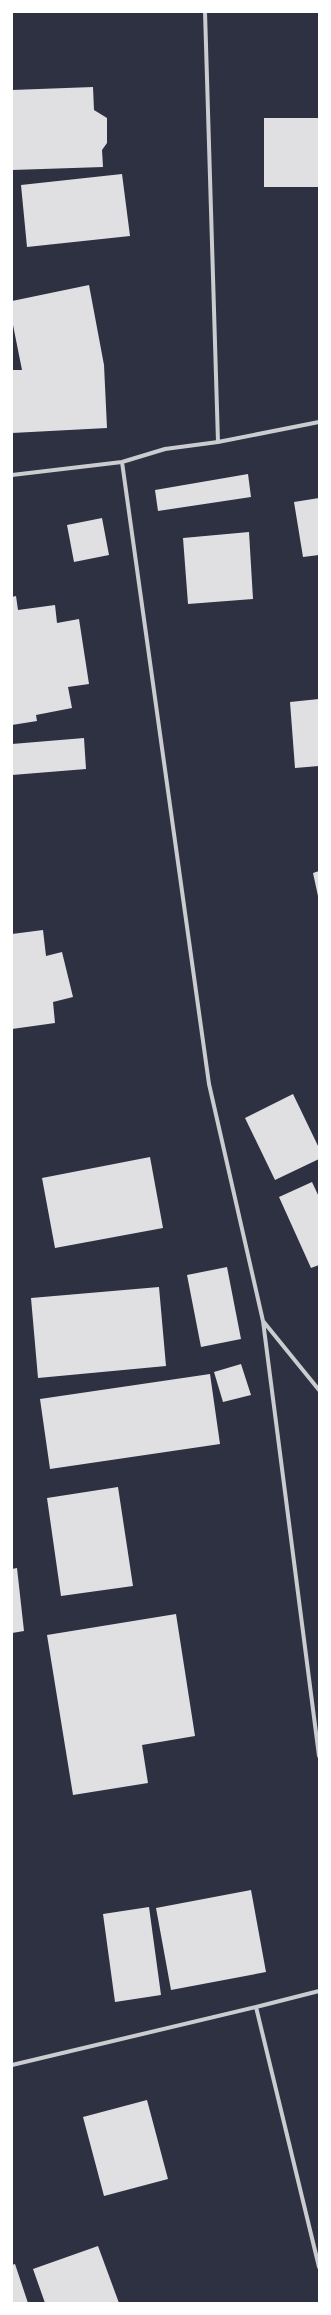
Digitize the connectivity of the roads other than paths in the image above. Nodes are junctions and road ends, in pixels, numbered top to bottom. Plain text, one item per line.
1 (205, 12) edge
2 (319, 422) edge
3 (218, 442) junction
4 (122, 462) junction
5 (12, 475) edge
6 (263, 1321) junction
7 (319, 1390) edge
8 (319, 1756) edge
9 (319, 1991) edge
10 (256, 2007) junction
11 (12, 2065) edge
12 (319, 2267) edge

1 - 3 street
2 - 3 street
3 - 4 street
4 - 5 street
4 - 6 street
6 - 7 street
6 - 8 street
9 - 10 street
10 - 11 street
10 - 12 street

